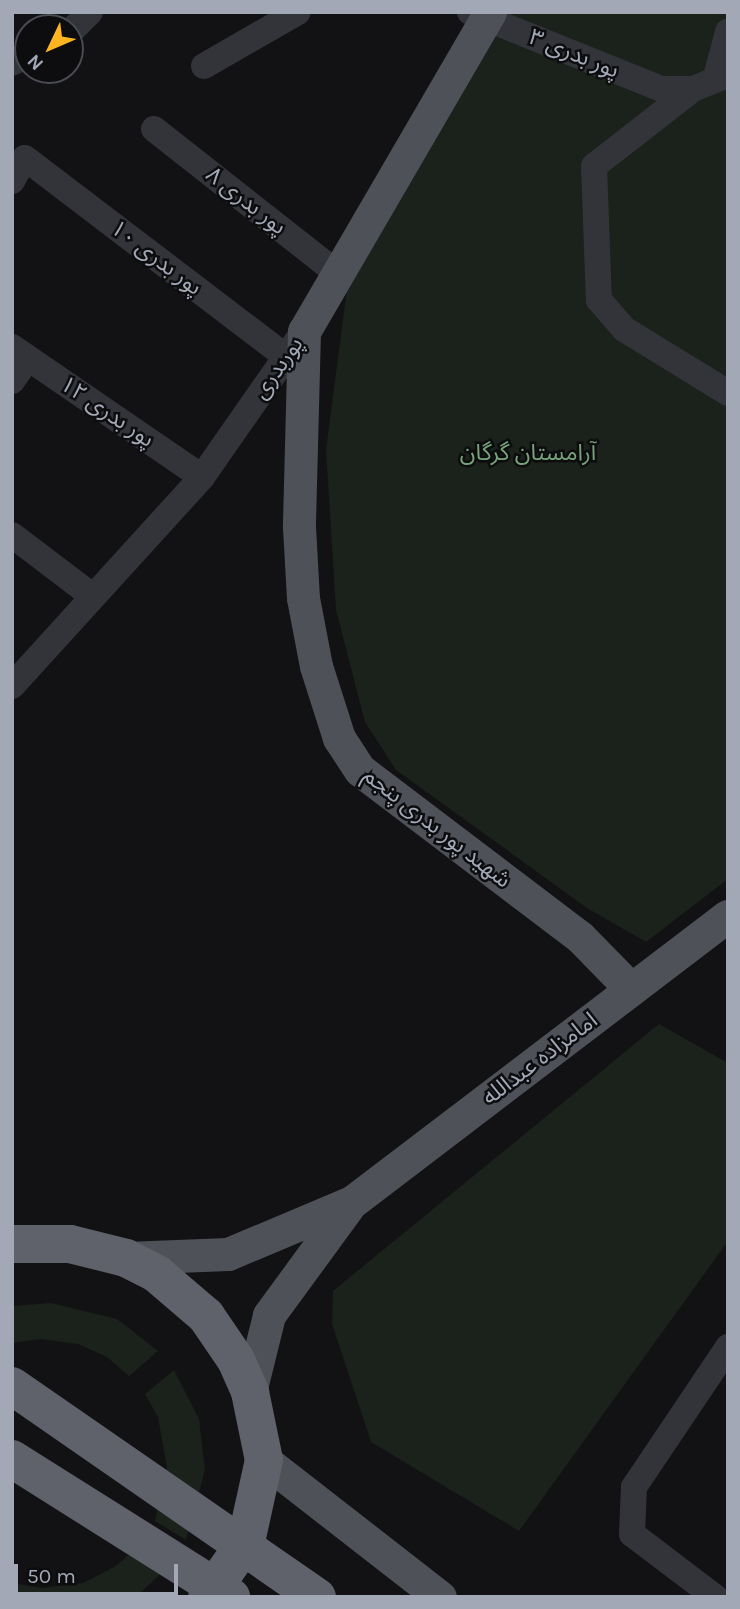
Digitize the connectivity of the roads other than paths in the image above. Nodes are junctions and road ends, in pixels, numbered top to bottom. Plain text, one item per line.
1 (298, 12) edge
2 (482, 14) edge
3 (728, 32) edge
4 (204, 66) dead end
5 (713, 80) edge
6 (154, 128) dead end
7 (19, 169) edge
8 (338, 274) junction
9 (295, 344) junction
10 (20, 352) edge
11 (12, 381) edge
12 (728, 393) edge
13 (202, 477) junction
14 (12, 535) edge
15 (91, 595) junction
16 (12, 685) edge
17 (728, 916) edge
18 (631, 989) junction
19 (352, 1202) junction
20 (12, 1244) edge
21 (126, 1258) junction
22 (728, 1348) edge
23 (12, 1386) edge
24 (250, 1392) junction
25 (12, 1459) edge
26 (264, 1460) junction
27 (207, 1597) edge
28 (231, 1597) edge
29 (317, 1597) edge
30 (440, 1597) edge
31 (715, 1597) edge

1 - 4 street
2 - 5 street, پور بدری ۳
2 - 8 main road, پوربدری
3 - 5 street
5 - 12 street
6 - 8 street, پور بدری ۸
7 - 9 street, پور بدری ۱۰
8 - 9 main road, پوربدری
9 - 13 street, پوربدری
9 - 18 main road, شهید پور بدری پنجم
10 - 11 street
10 - 13 street, پور بدری ۱۲
13 - 15 street, پوربدری
14 - 15 street
15 - 16 street, پوربدری
17 - 18 main road, امامزاده عبدالله
18 - 19 main road, امامزاده عبدالله
19 - 21 main road, امامزاده عبدالله
19 - 24 main road, امامزاده عبدالله
20 - 21 highway
21 - 24 highway
22 - 31 street
23 - 29 highway, bridge
24 - 26 highway
25 - 28 highway, bridge
26 - 27 highway
26 - 30 main road

